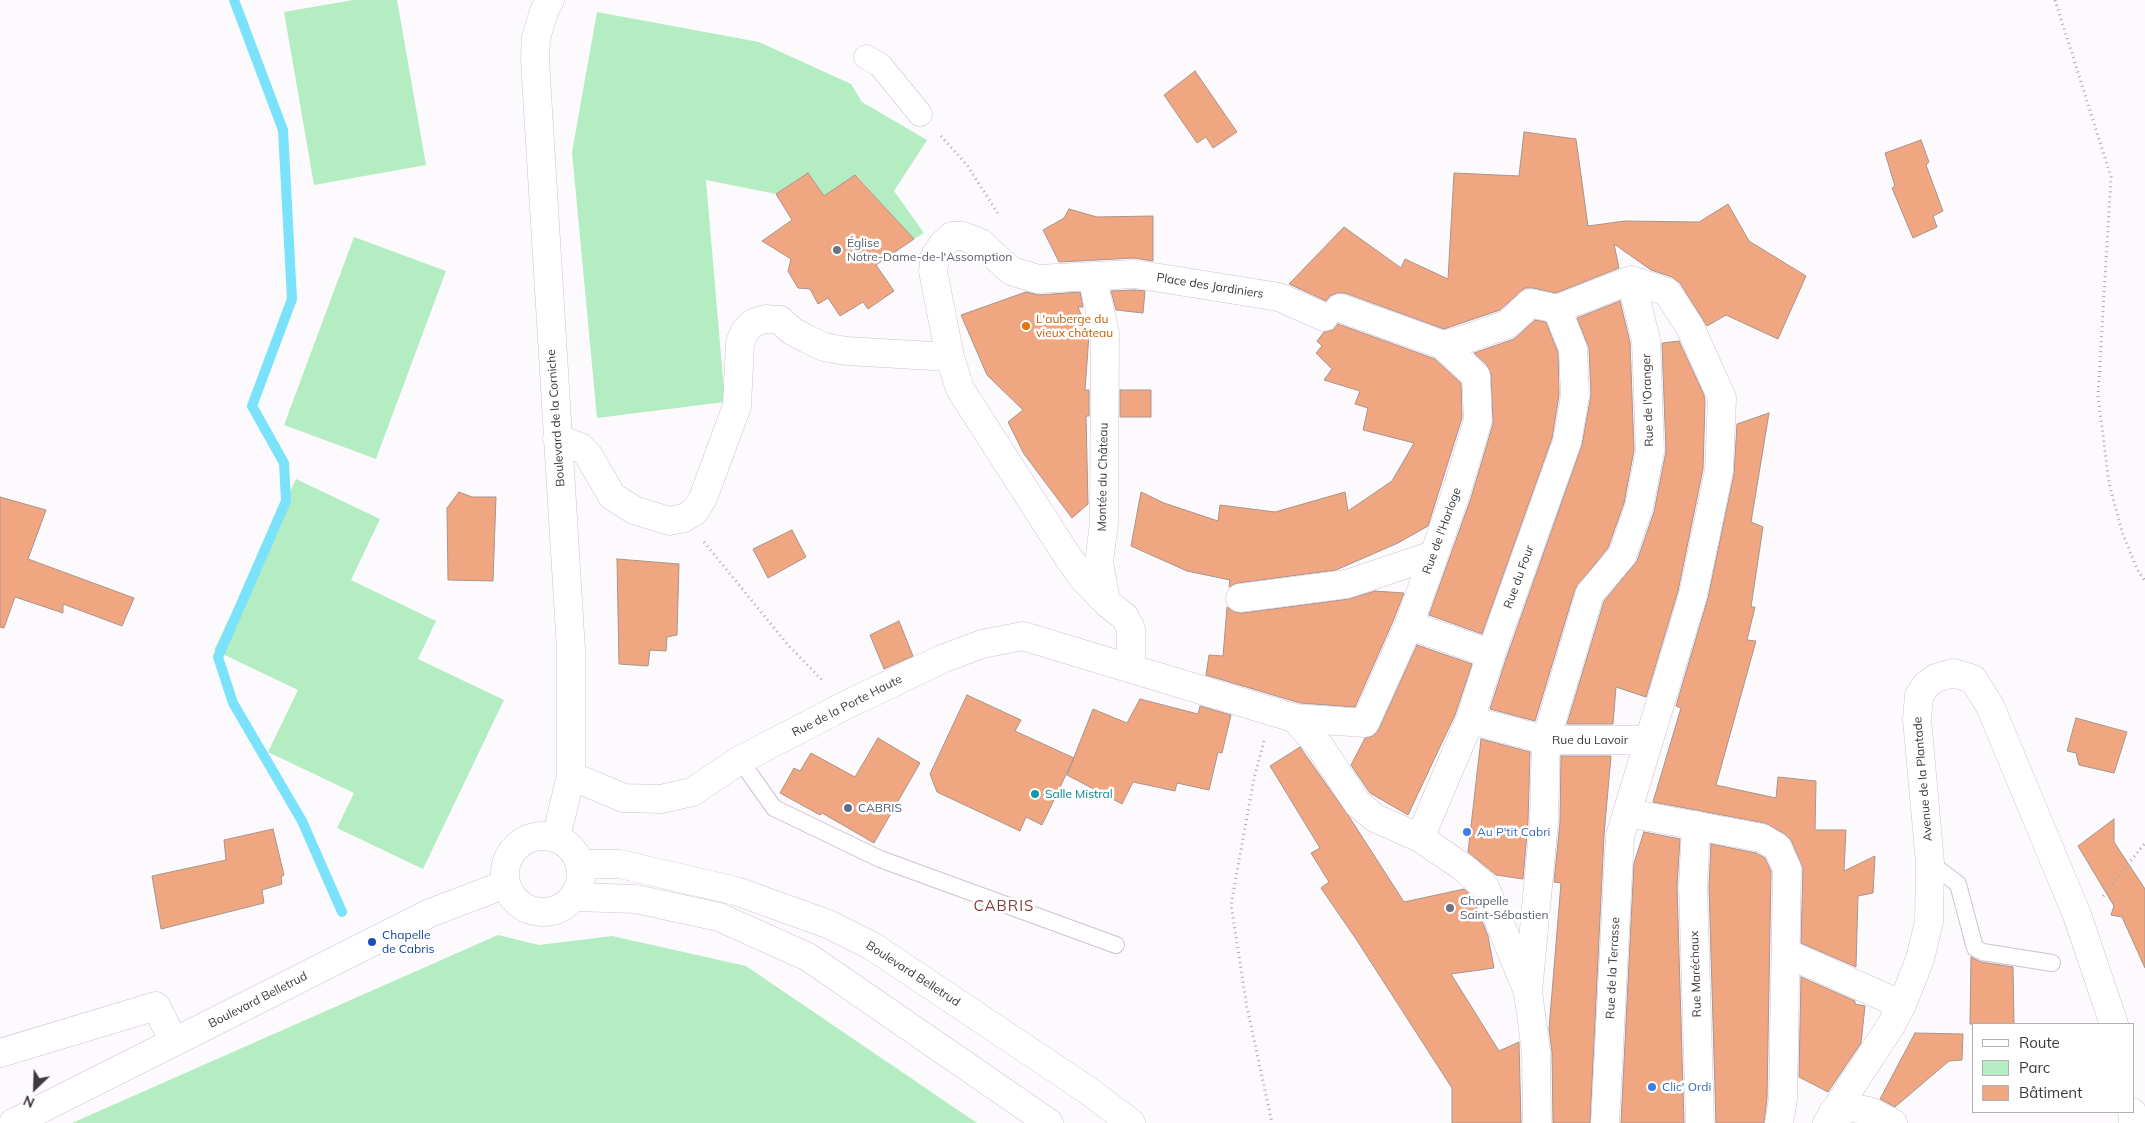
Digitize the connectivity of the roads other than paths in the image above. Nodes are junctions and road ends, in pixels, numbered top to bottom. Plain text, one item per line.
1 (550, 0) edge
2 (866, 57) dead end
3 (927, 121) road end
4 (1092, 277) junction
5 (1631, 280) junction
6 (1557, 308) junction
7 (1443, 345) junction
8 (950, 357) junction
9 (557, 438) junction
10 (1433, 555) junction
11 (1240, 598) dead end
12 (1106, 602) junction
13 (1409, 625) junction
14 (1491, 654) junction
15 (1132, 668) junction
16 (1283, 714) junction
17 (1470, 720) junction
18 (1365, 723) joint
19 (1546, 740) junction
20 (1648, 740) junction
21 (740, 760) junction
22 (571, 776) junction
23 (1628, 813) junction
24 (1696, 825) junction
25 (556, 837) junction
26 (1420, 838) junction
27 (1930, 863) junction
28 (581, 864) junction
29 (506, 884) junction
30 (574, 897) junction
31 (1116, 945) dead end
32 (1786, 953) junction
33 (2052, 963) dead end
34 (1528, 992) junction
35 (1902, 1005) junction
36 (2114, 1023) edge
37 (174, 1042) junction
38 (0, 1053) edge
39 (1830, 1117) edge
40 (13, 1123) edge
41 (1049, 1123) edge
42 (1131, 1123) edge
43 (1537, 1123) edge
44 (1605, 1123) edge
45 (1700, 1123) edge
46 (1779, 1123) edge
47 (1893, 1123) edge

1 - 9 street, Boulevard de la Corniche
2 - 3 street
4 - 7 street, Place des Jardiniers
4 - 8 street, Place des Jardiniers
4 - 12 street, Montée du Château
5 - 6 street
5 - 19 street, Rue de l'Oranger
5 - 20 street
6 - 7 street
6 - 14 street, Rue du Four
7 - 10 street, Rue de l'Horloge
8 - 9 street
8 - 12 street
9 - 22 street, Boulevard de la Corniche
10 - 11 street
10 - 13 street, Rue de l'Horloge
12 - 15 street
13 - 14 street
13 - 18 street, Rue de l'Horloge
14 - 17 street, Rue du Four
15 - 16 street, Rue de la Porte Haute
15 - 21 street, Rue de la Porte Haute
16 - 18 street, Rue de la Porte Haute
16 - 26 street
17 - 19 street
17 - 26 street, Rue du Four
19 - 20 street, Rue du Lavoir
19 - 34 street, Rue du Lavoir
20 - 23 street, Rue du Lavoir
21 - 22 street, Rue de la Porte Haute
21 - 31 lane
22 - 25 street, Boulevard de la Corniche
23 - 24 street
23 - 44 street, Rue de la Terrasse
24 - 32 street
24 - 45 street, Rue Maréchaux
25 - 28 street
25 - 29 street
26 - 34 street
27 - 33 lane
27 - 35 street, Avenue de la Plantade
27 - 36 street, Avenue de la Plantade
28 - 30 street
28 - 42 street, Boulevard Belletrud
29 - 30 street
29 - 37 street, Boulevard Belletrud
30 - 41 street
32 - 35 street
32 - 46 street
34 - 43 street, Rue du Lavoir
35 - 39 street, Avenue de la Plantade
37 - 38 street
37 - 40 street, Boulevard Belletrud
39 - 47 street

